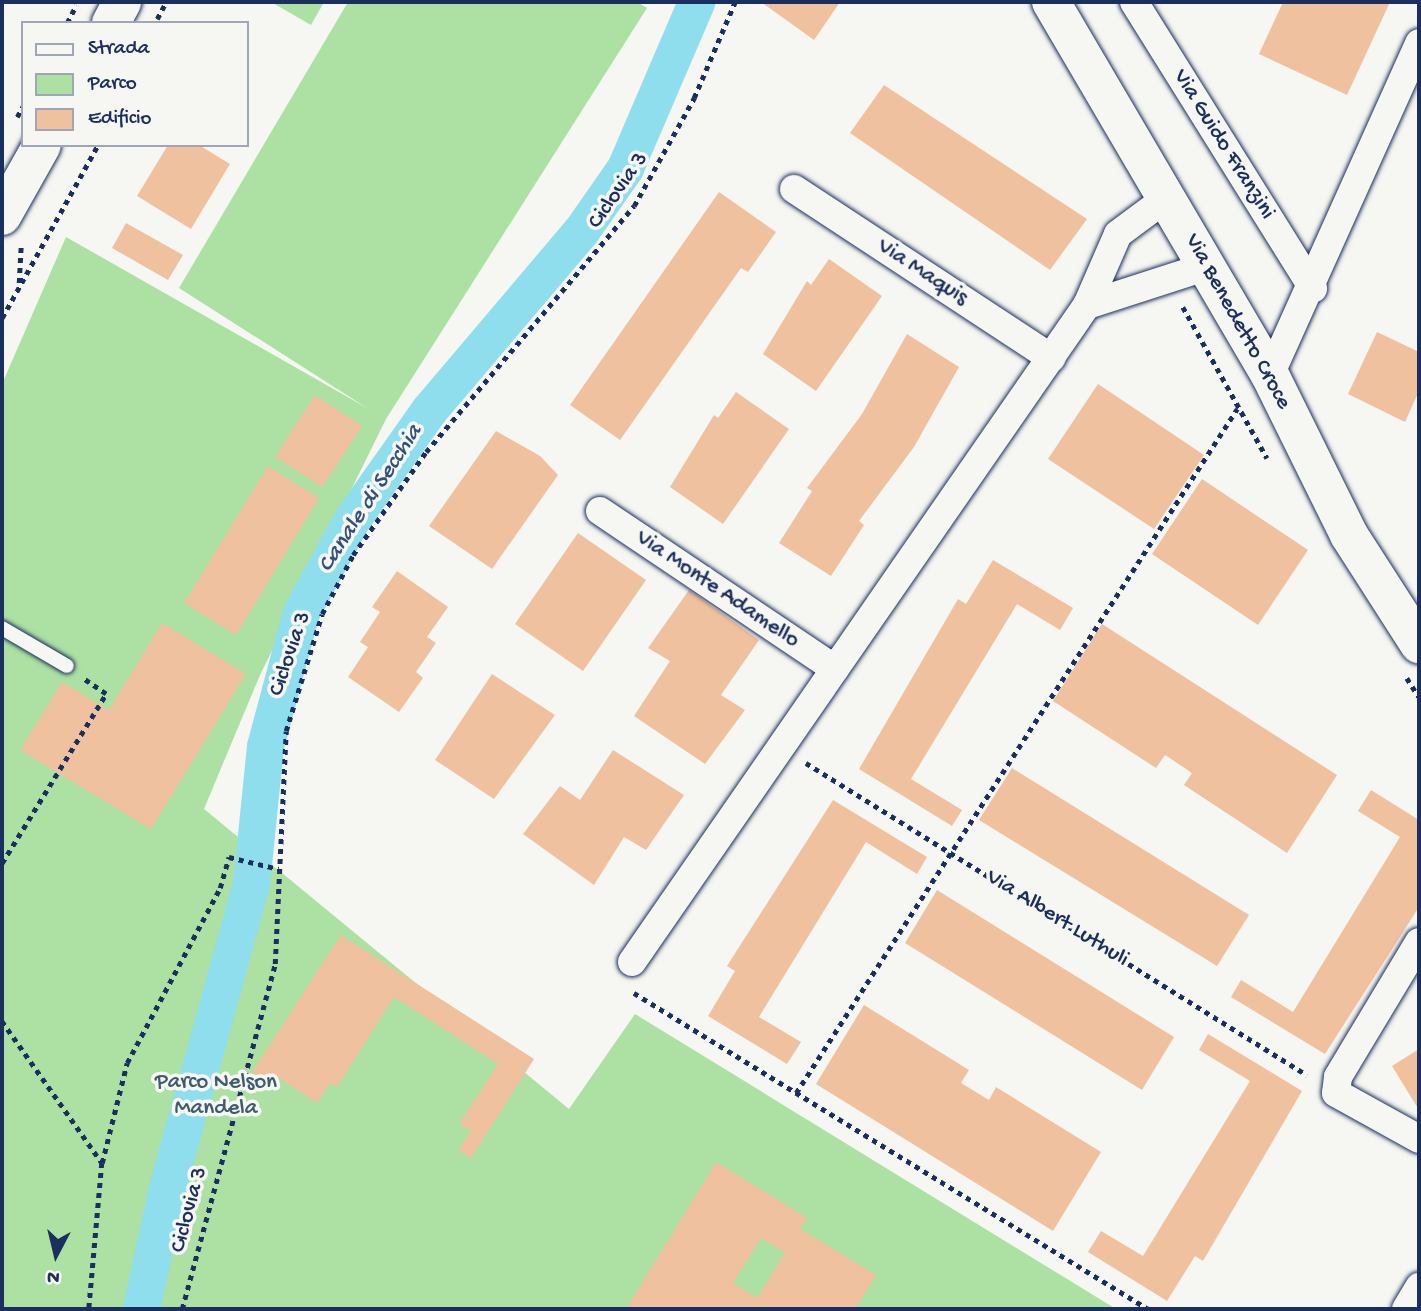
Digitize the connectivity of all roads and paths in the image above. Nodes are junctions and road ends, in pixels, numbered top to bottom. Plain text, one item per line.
1 (78, 2) edge
2 (122, 2) edge
3 (166, 2) edge
4 (735, 2) edge
5 (1051, 2) edge
6 (1134, 2) edge
7 (68, 21) edge
8 (112, 21) edge
9 (156, 21) edge
10 (1419, 43) edge
11 (41, 147) edge
12 (97, 147) edge
13 (794, 189) dead end
14 (1168, 197) junction
15 (2, 216) edge
16 (1205, 267) junction
17 (1313, 289) junction
18 (1087, 305) junction
19 (2, 318) edge
20 (1051, 358) junction
21 (1270, 375) junction
22 (1237, 409) dead end
23 (600, 511) dead end
24 (2, 628) edge
25 (1419, 644) edge
26 (67, 666) joint
27 (835, 669) junction
28 (779, 746) junction
29 (951, 853) junction
30 (2, 863) edge
31 (278, 869) junction
32 (1419, 942) edge
33 (632, 962) dead end
34 (630, 991) dead end
35 (2, 1021) edge
36 (796, 1093) junction
37 (1336, 1093) junction
38 (1419, 1139) edge
39 (102, 1163) junction
40 (1419, 1287) edge
41 (89, 1309) edge
42 (181, 1309) edge
43 (1148, 1309) edge
44 (1406, 1309) edge

1 - 7 path
2 - 8 street
3 - 9 path
4 - 31 path, Ciclovia 3
5 - 14 street, Via Benedetto Croce
6 - 17 street, Via Guido Franzini
10 - 17 street
11 - 15 street
12 - 19 path
13 - 20 street, Via Maquis
14 - 16 street, Via Benedetto Croce
14 - 18 street
16 - 18 street
16 - 21 street, Via Benedetto Croce
17 - 21 street
18 - 20 street
20 - 27 street
21 - 25 street, Via Benedetto Croce
22 - 29 path
23 - 27 street, Via Monte Adamello
24 - 26 lane
26 - 30 path
27 - 28 street
28 - 29 path, Via Albert Luthuli
28 - 33 street
29 - 36 path
29 - 37 path, Via Albert Luthuli
31 - 39 path
31 - 42 path, Ciclovia 3
32 - 37 street
34 - 36 path
35 - 39 path
36 - 43 path
37 - 38 street
39 - 41 path
40 - 44 street

